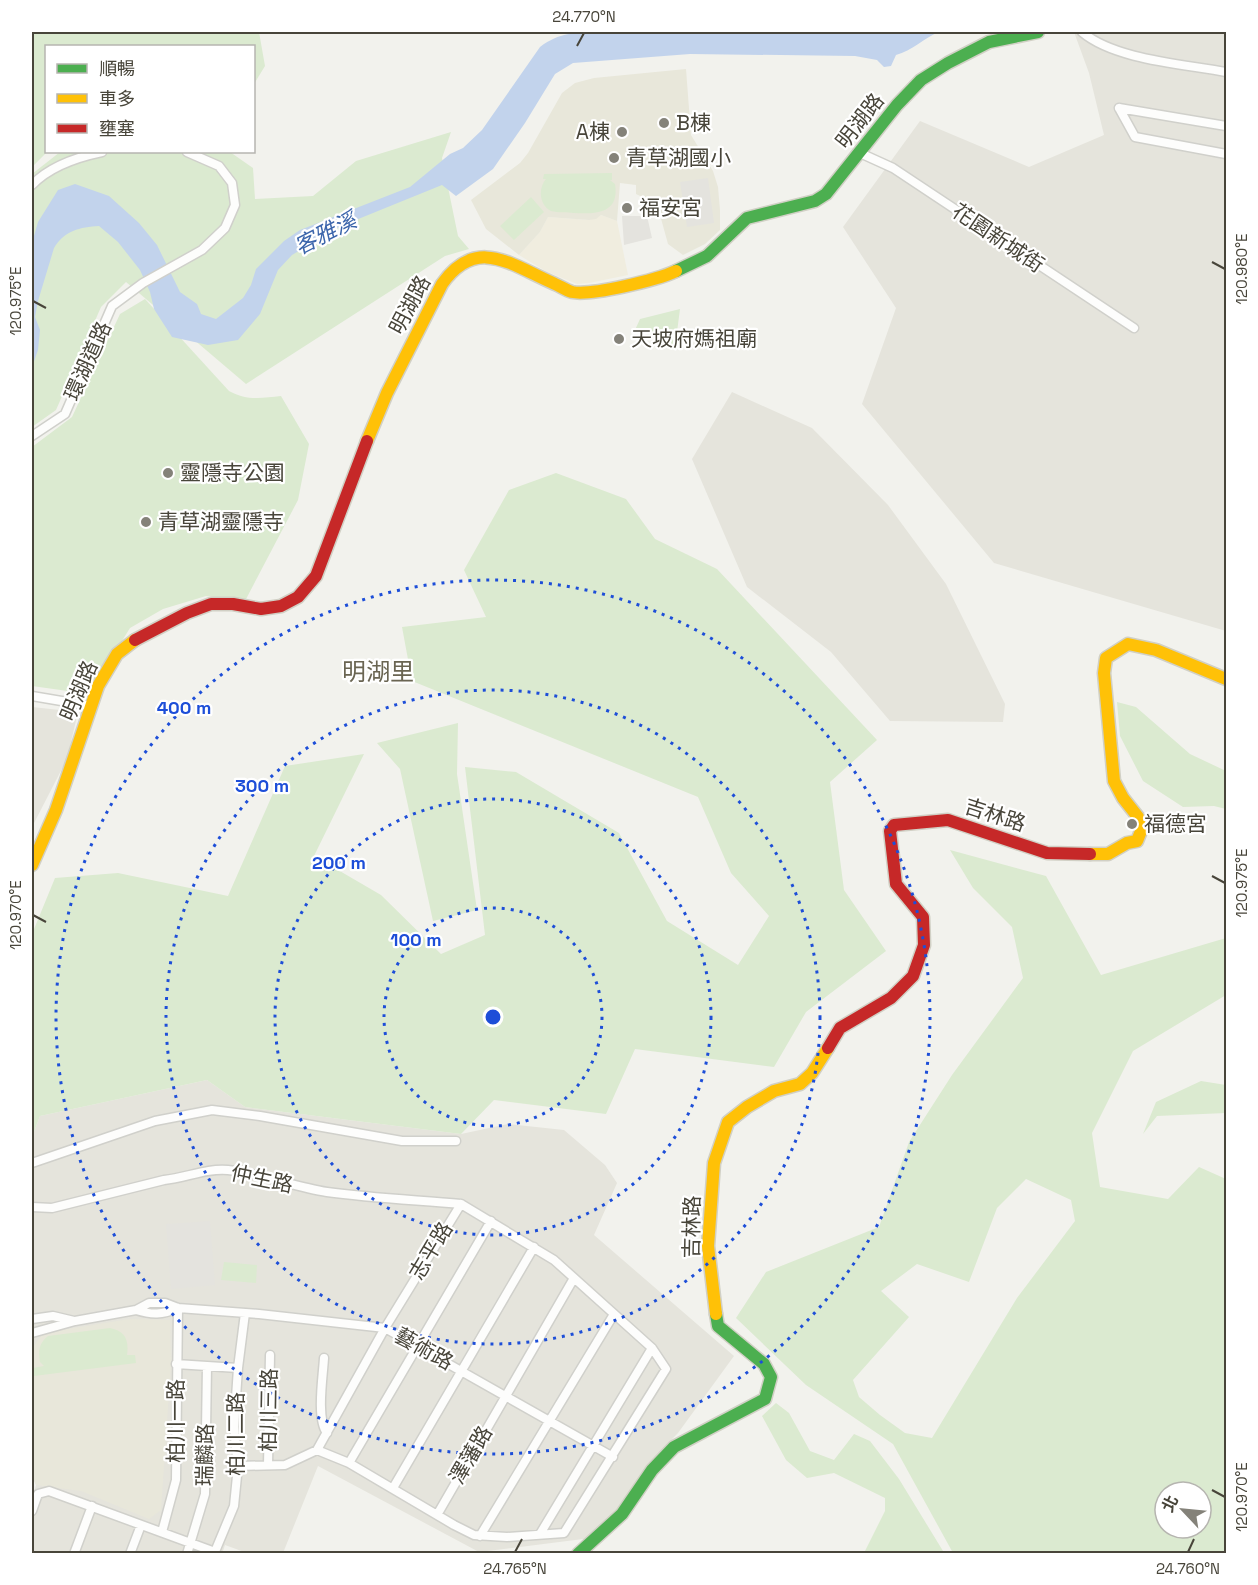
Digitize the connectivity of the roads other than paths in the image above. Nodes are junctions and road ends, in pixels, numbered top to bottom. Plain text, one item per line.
1 (1038, 32) edge
2 (1082, 32) edge
3 (1227, 72) edge
4 (1227, 126) edge
5 (97, 153) edge
6 (189, 153) edge
7 (860, 153) junction
8 (1227, 154) edge
9 (32, 185) edge
10 (1134, 328) dead end
11 (32, 436) edge
12 (1227, 679) edge
13 (32, 696) edge
14 (92, 706) junction
15 (32, 865) edge
16 (456, 1141) dead end
17 (32, 1163) edge
18 (461, 1204) junction
19 (32, 1207) edge
20 (491, 1221) junction
21 (534, 1248) junction
22 (574, 1278) junction
23 (178, 1308) junction
24 (245, 1313) junction
25 (614, 1314) junction
26 (32, 1319) edge
27 (75, 1321) junction
28 (385, 1328) junction
29 (32, 1333) edge
30 (418, 1345) junction
31 (652, 1348) junction
32 (270, 1355) dead end
33 (324, 1358) dead end
34 (176, 1364) junction
35 (207, 1366) junction
36 (238, 1368) junction
37 (462, 1370) junction
38 (506, 1396) junction
39 (550, 1421) junction
40 (327, 1433) junction
41 (593, 1446) junction
42 (317, 1450) junction
43 (613, 1457) junction
44 (349, 1463) junction
45 (238, 1466) junction
46 (268, 1466) junction
47 (393, 1488) junction
48 (92, 1506) junction
49 (32, 1511) edge
50 (436, 1515) junction
51 (141, 1524) junction
52 (162, 1532) junction
53 (540, 1534) junction
54 (480, 1536) junction
55 (191, 1542) junction
56 (215, 1553) edge
57 (74, 1554) edge
58 (130, 1554) edge
59 (187, 1554) edge
60 (578, 1554) edge

1 - 7 street, 明湖路
2 - 3 street
4 - 8 street
5 - 9 street
6 - 11 street, 環湖道路
7 - 10 street, 花園新城街
7 - 14 street, 明湖路
12 - 60 street, 吉林路
13 - 14 street
14 - 15 street, 明湖路
16 - 17 street
18 - 19 street, 仲生路
18 - 20 street, 志平路
18 - 28 street, 志平路
20 - 21 street, 志平路
20 - 30 street, 志平路
21 - 22 street, 志平路
21 - 37 street
22 - 25 street, 志平路
22 - 38 street
23 - 24 street, 藝術路
23 - 27 street, 藝術路
23 - 34 street, 柏川一路
24 - 28 street, 藝術路
24 - 36 street, 柏川二路
25 - 31 street, 志平路
25 - 39 street
26 - 27 street, 藝術路
27 - 29 street, 藝術路
28 - 30 street, 藝術路
28 - 40 street
30 - 37 street, 藝術路
30 - 44 street
31 - 41 street
31 - 43 street, 志平路
32 - 46 street, 柏川三路
33 - 40 street
34 - 35 street
34 - 52 street, 柏川一路
35 - 36 street
35 - 55 street, 瑞麟路
36 - 45 street, 柏川二路
37 - 38 street, 藝術路
37 - 47 street
38 - 39 street, 藝術路
38 - 50 street, 澤藩路
39 - 41 street, 藝術路
39 - 54 street
40 - 42 street
41 - 43 street, 藝術路
41 - 53 street
42 - 44 street
42 - 46 street, 柏川三路
43 - 53 street
44 - 47 street
45 - 46 street, 柏川三路
45 - 56 street, 柏川二路
47 - 50 street
48 - 49 street
48 - 51 street
48 - 57 street
50 - 54 street
51 - 52 street
51 - 58 street
52 - 55 street
53 - 54 street
55 - 56 street
55 - 59 street, 瑞麟路

